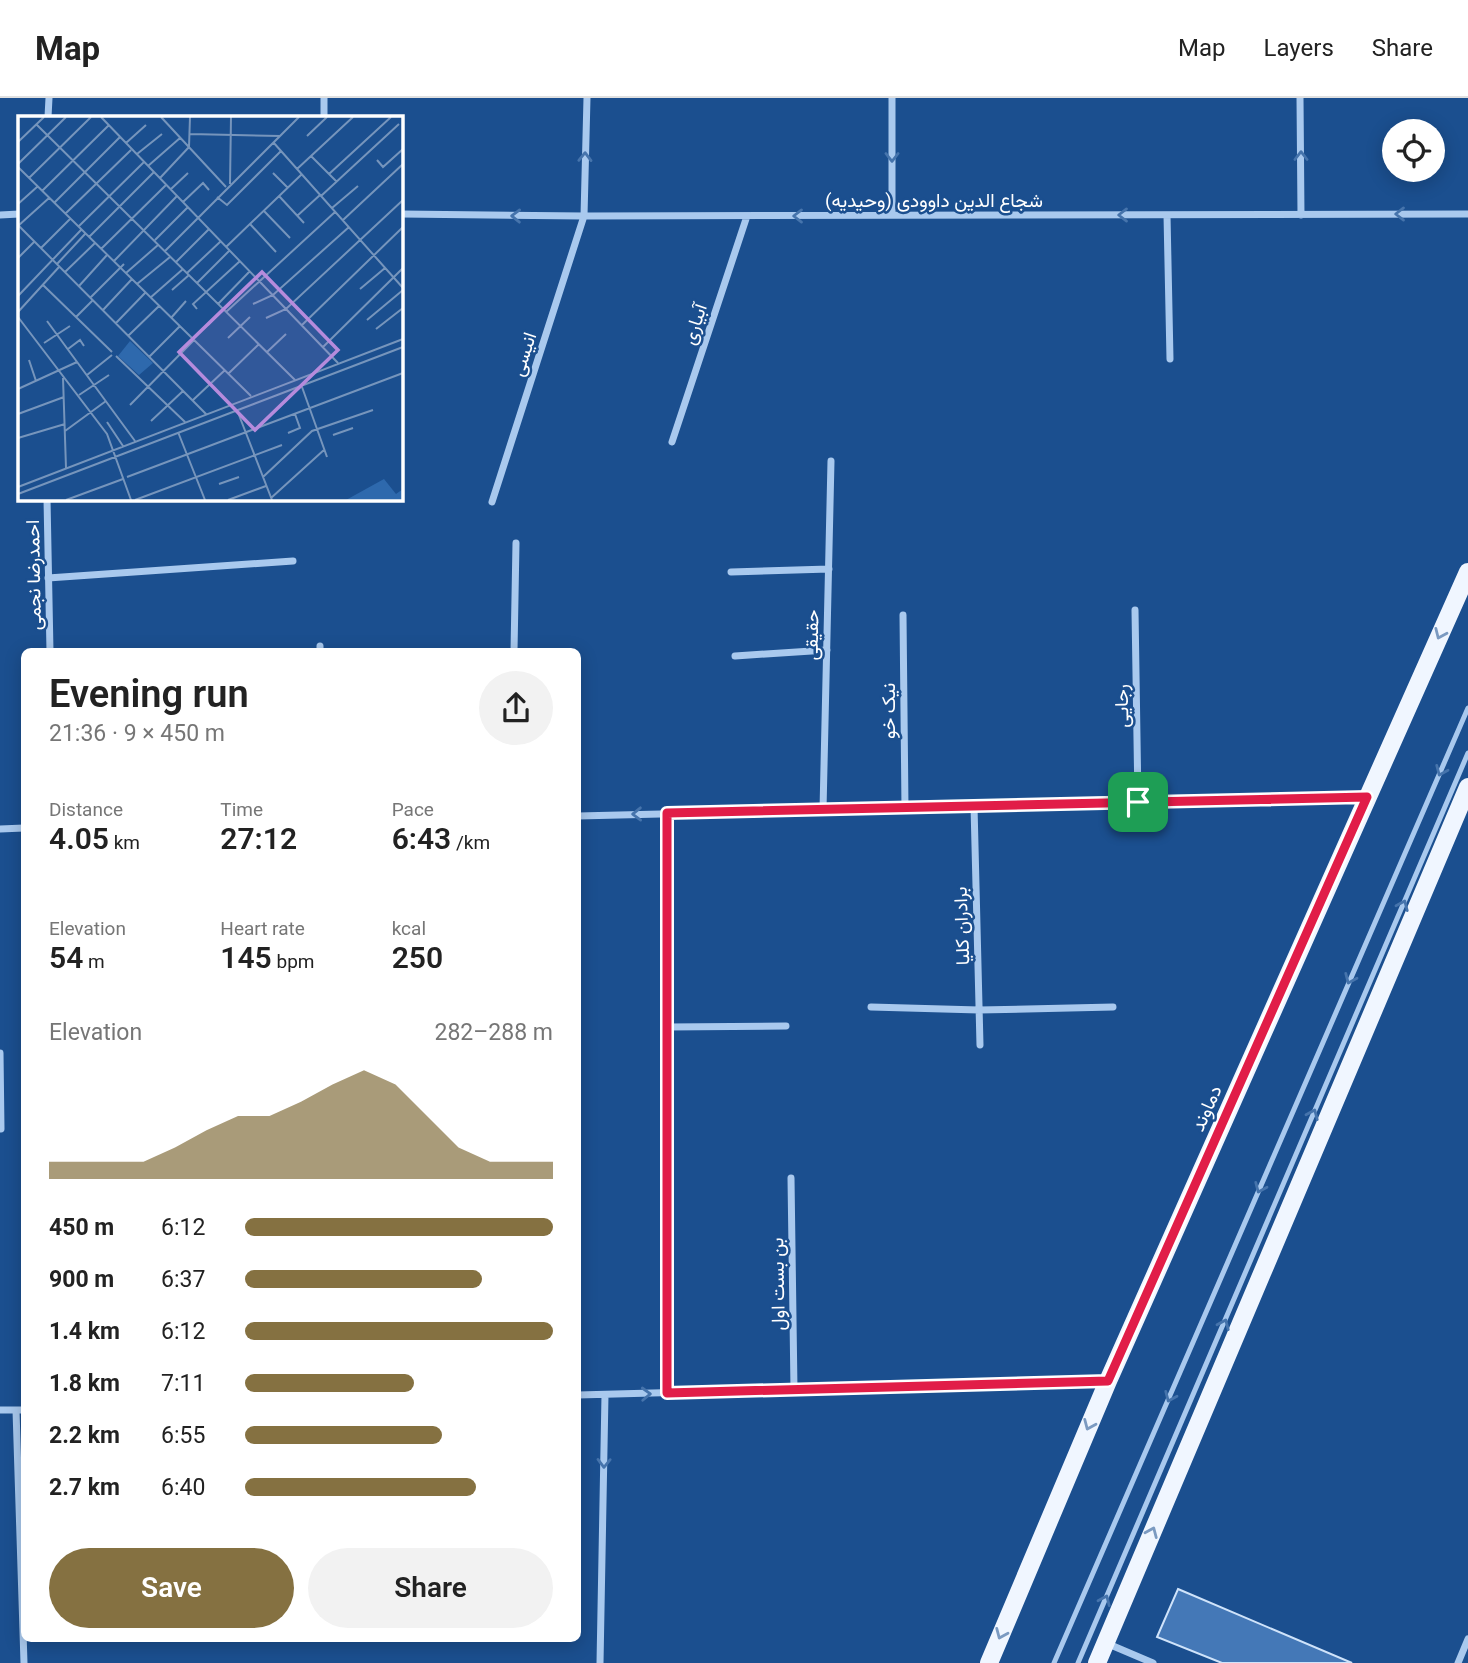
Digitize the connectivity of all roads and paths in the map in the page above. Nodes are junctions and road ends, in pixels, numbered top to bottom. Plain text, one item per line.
1 (48, 98) edge
2 (324, 98) edge
3 (587, 98) edge
4 (892, 98) edge
5 (1300, 98) edge
6 (48, 116) edge
7 (324, 116) edge
8 (18, 214) edge
9 (402, 214) edge
10 (1468, 214) edge
11 (0, 215) edge
12 (892, 215) junction
13 (1167, 215) junction
14 (1301, 215) junction
15 (584, 216) junction
16 (747, 216) junction
17 (1170, 359) dead end
18 (672, 442) dead end
19 (831, 461) dead end
20 (47, 500) edge
21 (492, 502) dead end
22 (516, 543) dead end
23 (293, 561) dead end
24 (829, 569) junction
25 (731, 572) dead end
26 (1468, 572) edge
27 (48, 578) junction
28 (1135, 610) dead end
29 (903, 615) dead end
30 (50, 648) edge
31 (514, 648) edge
32 (827, 650) junction
33 (736, 656) dead end
34 (1468, 708) edge
35 (1468, 753) edge
36 (1468, 787) edge
37 (1367, 797) junction
38 (1138, 802) junction
39 (974, 806) junction
40 (905, 808) junction
41 (823, 810) junction
42 (667, 813) junction
43 (581, 816) edge
44 (21, 828) edge
45 (0, 829) edge
46 (870, 1007) dead end
47 (1113, 1007) dead end
48 (979, 1010) junction
49 (786, 1026) dead end
50 (668, 1027) junction
51 (980, 1045) dead end
52 (0, 1053) edge
53 (0, 1071) edge
54 (1, 1129) edge
55 (791, 1178) dead end
56 (1108, 1381) junction
57 (794, 1389) junction
58 (667, 1393) junction
59 (581, 1395) edge
60 (605, 1395) junction
61 (0, 1410) edge
62 (20, 1410) edge
63 (21, 1473) edge
64 (1468, 1639) edge
65 (24, 1642) edge
66 (1105, 1643) junction
67 (24, 1663) edge
68 (600, 1663) edge
69 (989, 1663) edge
70 (1054, 1663) edge
71 (1078, 1663) edge
72 (1097, 1663) edge
73 (1153, 1663) edge
74 (1458, 1663) edge

1 - 6 street
2 - 7 street
15 -> 3 street, انیسی
4 -> 12 street
14 -> 5 street
8 - 11 street
15 -> 9 street, شجاع الدین داوودی (وحیدیه)
10 -> 14 street, شجاع الدین داوودی (وحیدیه)
13 -> 12 street, شجاع الدین داوودی (وحیدیه)
12 -> 16 street, شجاع الدین داوودی (وحیدیه)
13 - 14 street, شجاع الدین داوودی (وحیدیه)
13 - 17 street
15 - 16 street, شجاع الدین داوودی (وحیدیه)
15 - 21 street, انیسی
16 - 18 street, آبیاری
19 - 24 street, حقیقی
20 - 27 street, احمدرضا نجمی
22 - 31 street
23 - 27 street
24 - 25 street
24 - 32 street, حقیقی
26 -> 37 main road, دماوند
27 - 30 street, احمدرضا نجمی
28 - 38 street, رجایی
29 - 40 street, نیک خو
32 - 33 street
32 - 41 street, حقیقی
34 -> 70 lane
71 -> 35 lane
66 -> 36 main road
37 - 38 street
37 - 56 main road, دماوند
38 - 39 street
39 - 40 street
39 - 48 street, برادران کلیا
40 - 41 street
41 - 42 street
42 -> 43 street
42 - 50 street
44 - 45 street
46 - 48 street
47 - 48 street
48 - 51 street, برادران کلیا
49 - 50 street
50 - 58 street
52 - 53 street
53 - 54 street
55 - 57 street, بن بست اول
56 - 57 street
56 -> 69 main road, دماوند
57 - 58 street
60 -> 58 street
59 - 60 street
60 -> 68 street
61 - 62 street
62 - 63 street
64 - 74 street
65 - 67 street
66 - 72 main road
66 - 73 street

